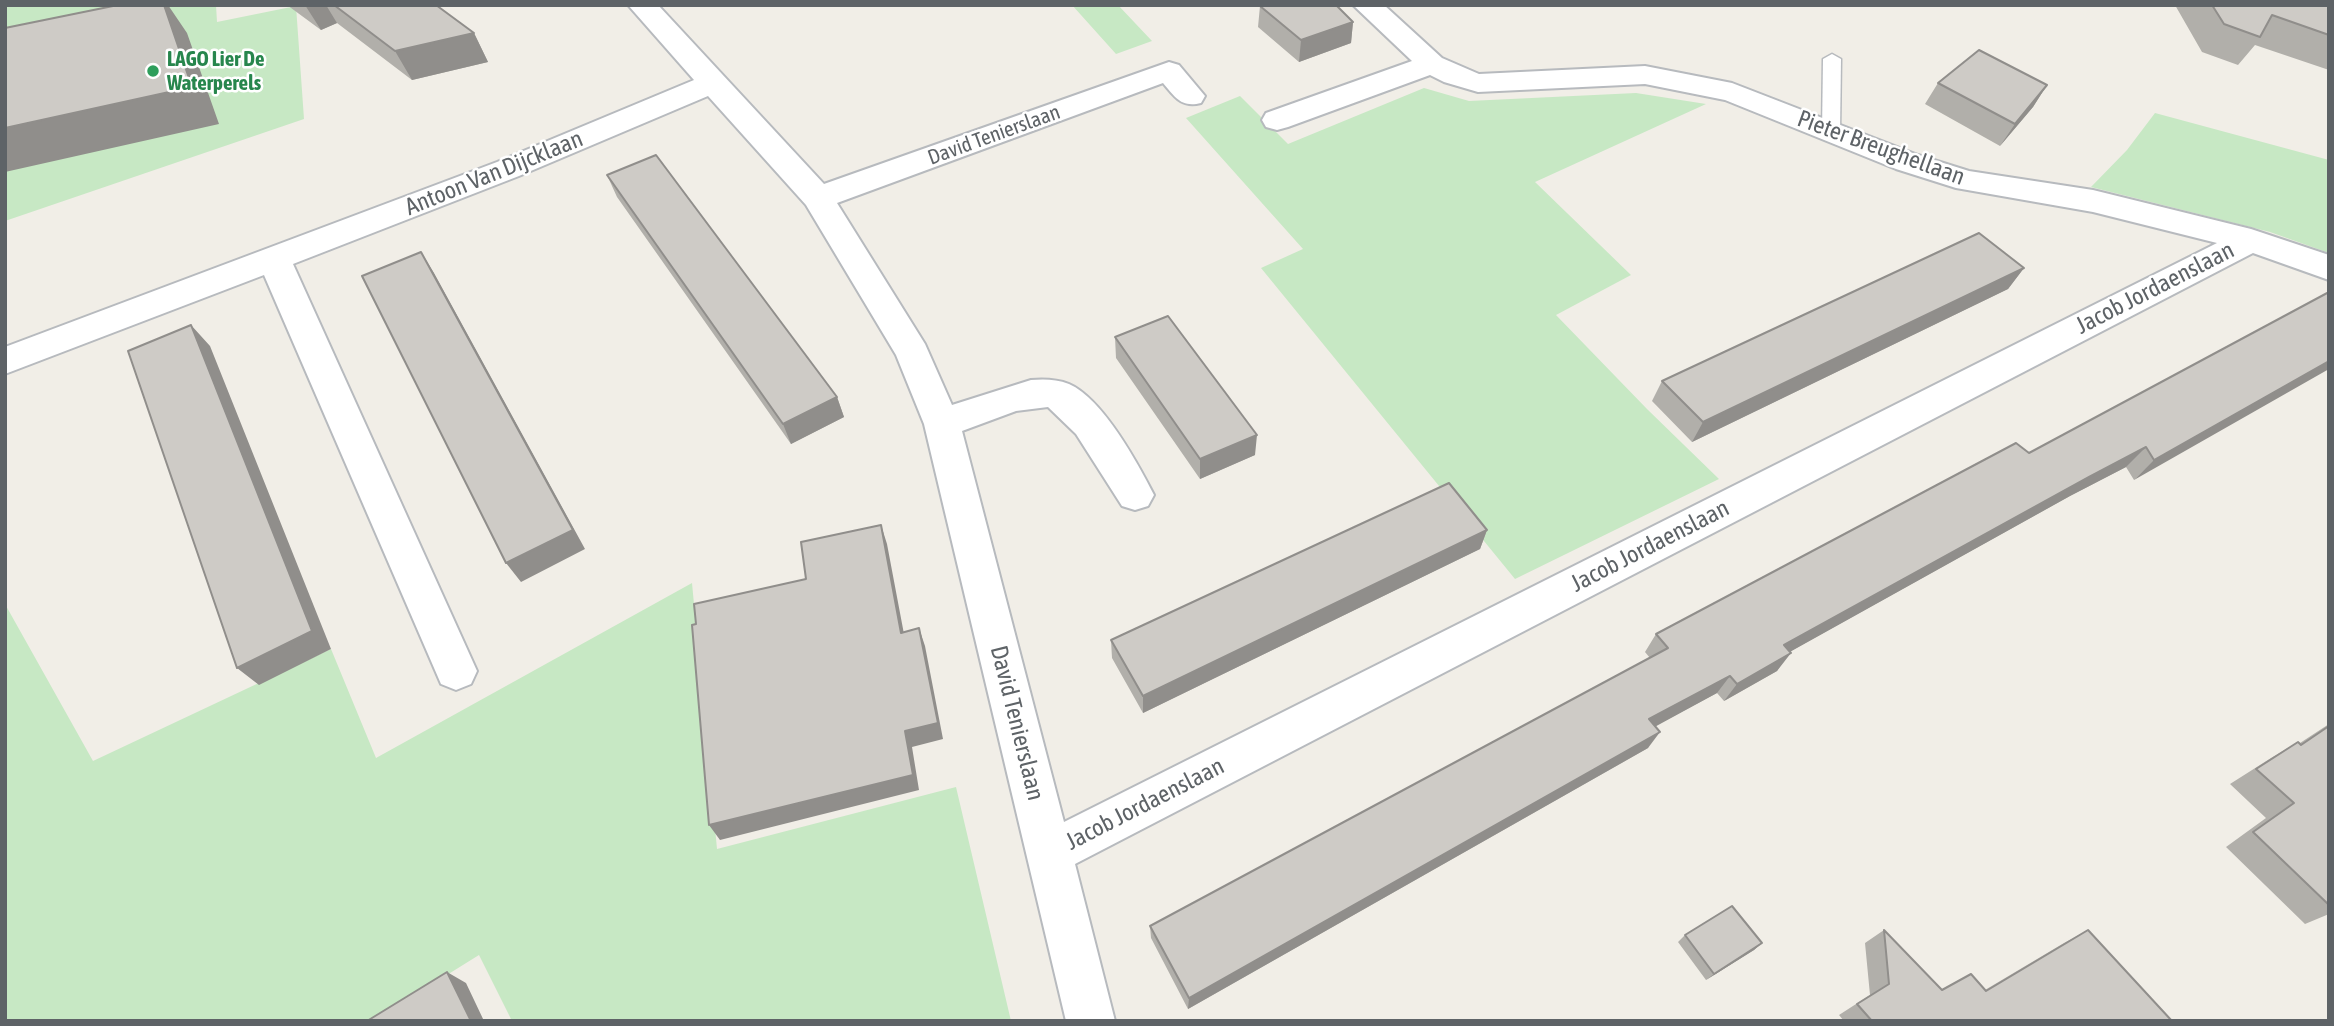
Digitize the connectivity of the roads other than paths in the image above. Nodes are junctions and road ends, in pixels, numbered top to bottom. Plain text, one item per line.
1 (642, 5) edge
2 (1367, 5) edge
3 (1146, 47) dead end
4 (1832, 60) dead end
5 (1432, 64) junction
6 (1169, 71) junction
7 (713, 83) junction
8 (1190, 96) dead end
9 (1277, 120) dead end
10 (1831, 132) junction
11 (818, 198) junction
12 (2251, 240) junction
13 (274, 259) junction
14 (2329, 268) edge
15 (5, 362) edge
16 (942, 424) junction
17 (1135, 495) dead end
18 (456, 671) dead end
19 (1049, 853) junction
20 (1091, 1021) edge

1 - 7 street, David Tenierslaan
2 - 5 street, Pieter Breughellaan
3 - 6 street
4 - 10 lane
5 - 9 street
5 - 10 street, Pieter Breughellaan
6 - 8 street
6 - 11 street, David Tenierslaan
7 - 11 street, David Tenierslaan
7 - 13 street, Antoon Van Dijcklaan
10 - 12 street, Pieter Breughellaan
11 - 16 street, David Tenierslaan
12 - 14 street, Pieter Breughellaan
12 - 19 street, Jacob Jordaenslaan
13 - 15 street, Antoon Van Dijcklaan
13 - 18 street
16 - 17 street
16 - 19 street, David Tenierslaan
19 - 20 street, David Tenierslaan

